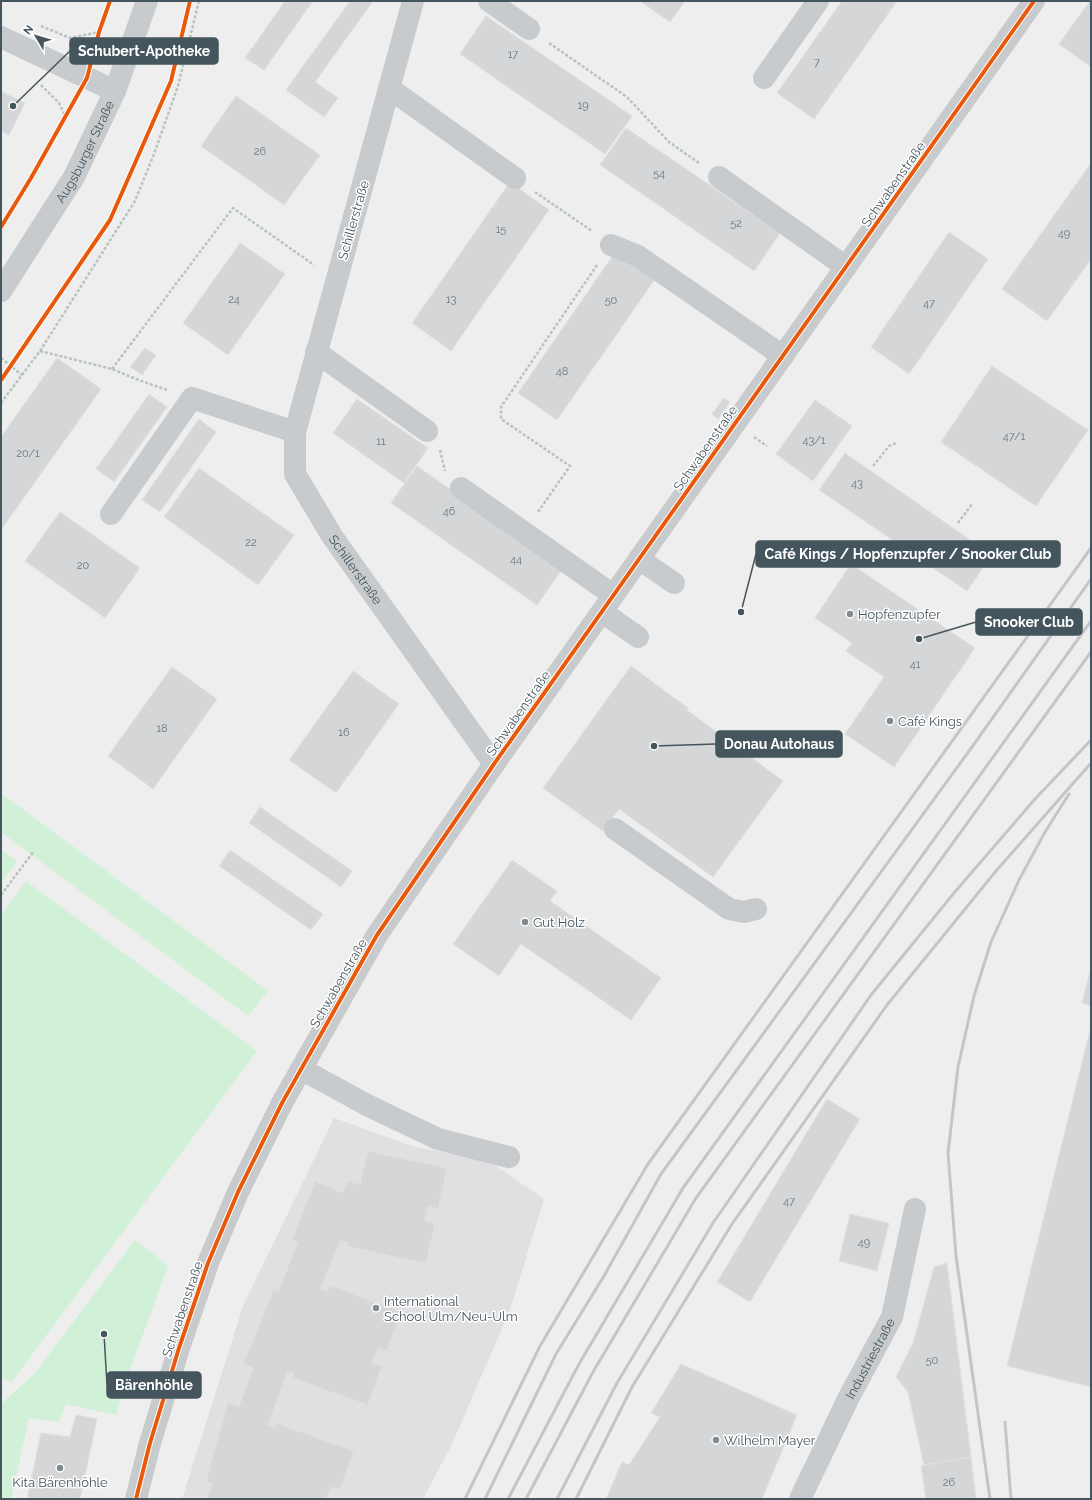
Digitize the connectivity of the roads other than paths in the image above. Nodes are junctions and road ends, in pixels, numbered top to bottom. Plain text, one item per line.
1 (147, 1) edge
2 (413, 1) edge
3 (489, 1) edge
4 (818, 1) edge
5 (1026, 4) edge
6 (529, 29) road end
7 (1, 37) edge
8 (764, 78) dead end
9 (389, 88) junction
10 (115, 91) junction
11 (515, 178) road end
12 (719, 178) road end
13 (612, 245) road end
14 (846, 267) junction
15 (1, 291) edge
16 (316, 352) junction
17 (783, 356) junction
18 (427, 431) road end
19 (295, 432) junction
20 (461, 488) road end
21 (112, 514) dead end
22 (639, 559) junction
23 (674, 583) dead end
24 (607, 604) junction
25 (638, 637) dead end
26 (494, 764) junction
27 (615, 829) dead end
28 (756, 909) dead end
29 (301, 1069) junction
30 (509, 1157) dead end
31 (916, 1209) dead end
32 (136, 1499) edge
33 (800, 1499) edge

1 - 10 street, Augsburger Straße
2 - 9 street, Schillerstraße
3 - 6 street
4 - 8 street
5 - 14 street, Schwabenstraße
7 - 10 street
9 - 11 street
9 - 16 street, Schillerstraße
10 - 15 street, Augsburger Straße
12 - 14 street
13 - 17 street
14 - 17 street, Schwabenstraße
16 - 18 street
16 - 19 street, Schillerstraße
17 - 22 street, Schwabenstraße
19 - 21 street
19 - 26 street, Schillerstraße
20 - 24 street
22 - 23 street
22 - 24 street, Schwabenstraße
24 - 25 street
24 - 26 street, Schwabenstraße
26 - 29 street, Schwabenstraße
27 - 28 street
29 - 30 street
29 - 32 street, Schwabenstraße
31 - 33 street, Industriestraße

